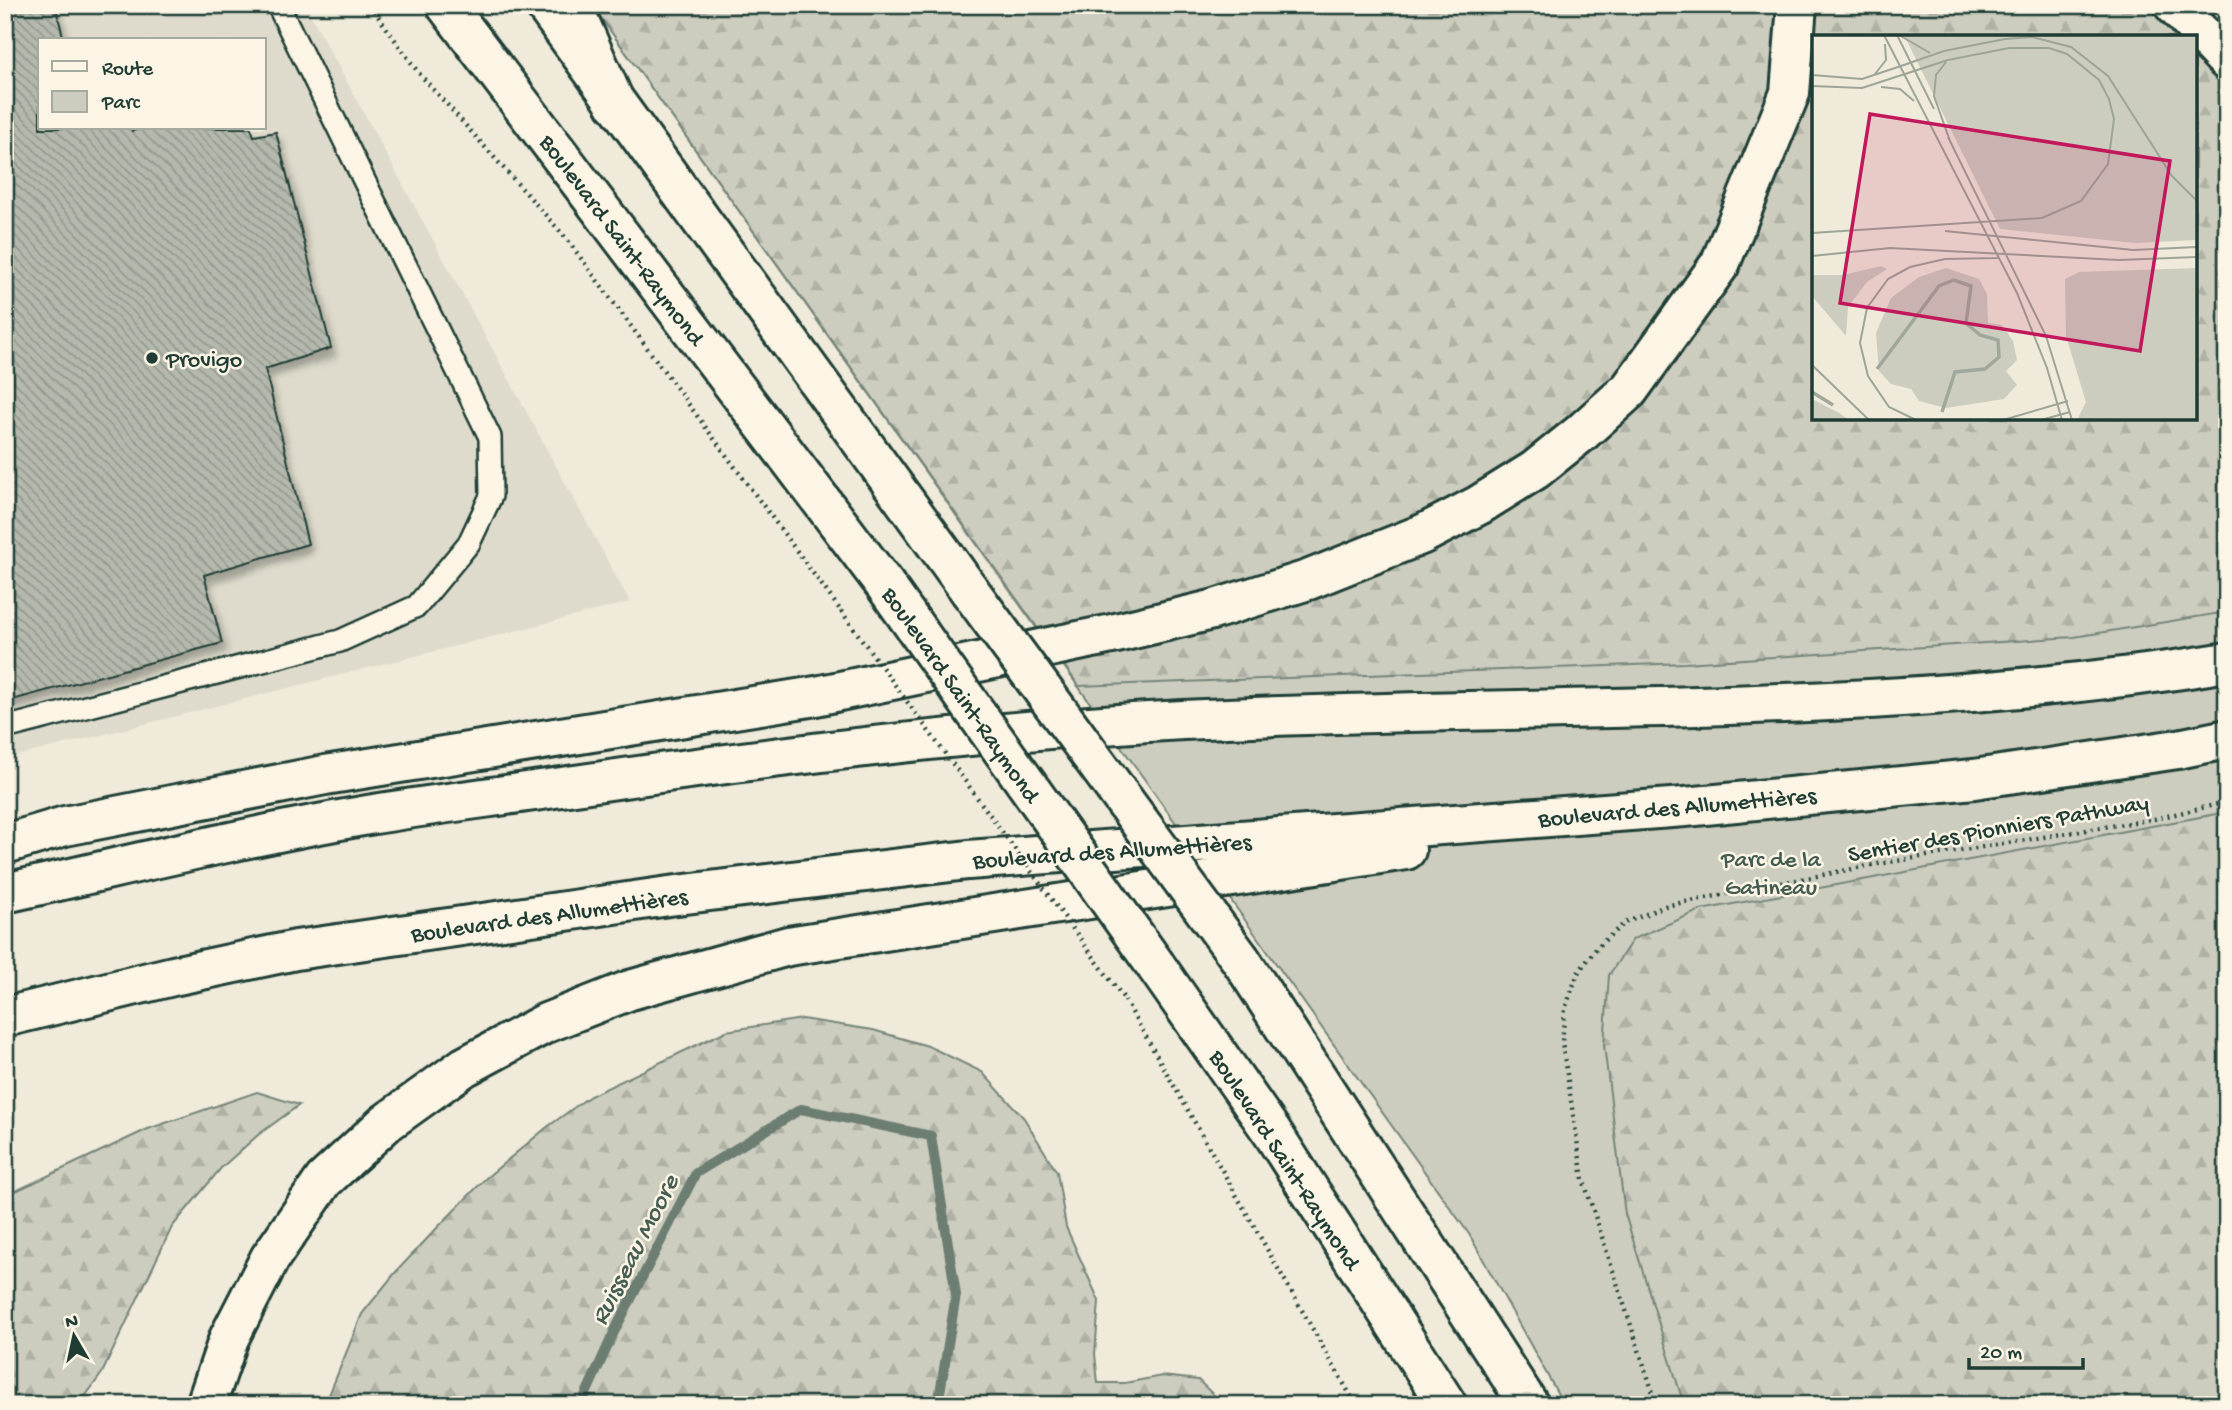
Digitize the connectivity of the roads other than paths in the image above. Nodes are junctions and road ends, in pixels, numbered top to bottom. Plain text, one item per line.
1 (278, 5) edge
2 (446, 5) edge
3 (545, 5) edge
4 (572, 5) edge
5 (1797, 5) edge
6 (2174, 5) edge
7 (2227, 61) edge
8 (615, 103) junction
9 (2227, 662) edge
10 (5, 728) edge
11 (2227, 739) edge
12 (1685, 807) junction
13 (5, 844) edge
14 (5, 893) edge
15 (5, 1017) edge
16 (206, 1405) edge
17 (1447, 1405) edge
18 (1529, 1405) edge

1 - 10 lane
2 - 17 main road, Boulevard Saint-Raymond, bridge
3 - 8 main road
4 - 8 main road
5 - 13 main road
6 - 7 main road
8 - 18 main road, bridge
9 - 14 main road
11 - 12 main road, Boulevard des Allumettières
12 - 15 main road, Boulevard des Allumettières
12 - 16 main road

